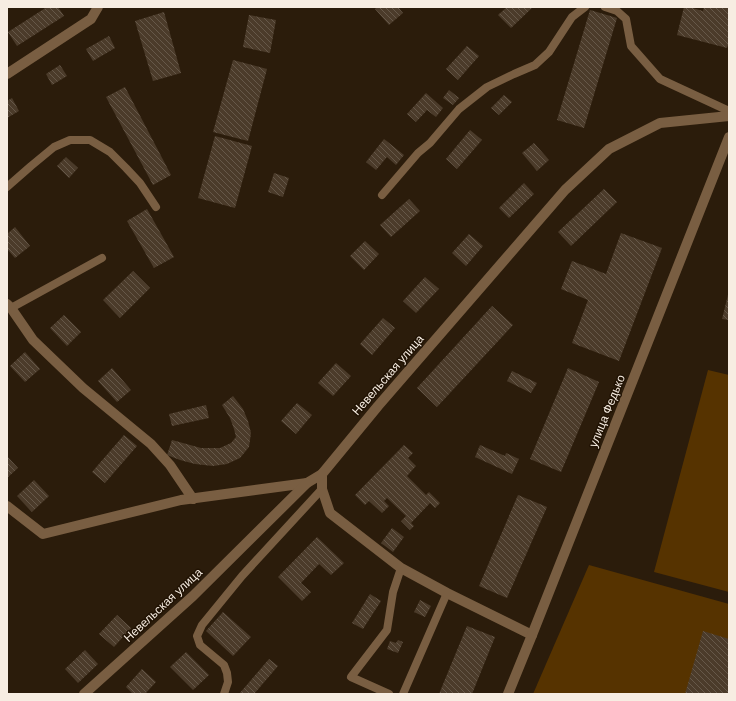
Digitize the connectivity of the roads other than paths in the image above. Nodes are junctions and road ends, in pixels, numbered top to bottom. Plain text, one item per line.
1 (98, 7) edge
2 (585, 7) edge
3 (605, 7) edge
4 (7, 74) edge
5 (729, 111) edge
6 (729, 116) edge
7 (729, 137) edge
8 (7, 187) edge
9 (382, 195) dead end
10 (156, 207) dead end
11 (102, 258) dead end
12 (9, 306) edge
13 (322, 474) junction
14 (307, 483) junction
15 (322, 489) junction
16 (193, 499) junction
17 (7, 506) edge
18 (401, 568) junction
19 (446, 593) junction
20 (532, 635) junction
21 (84, 694) edge
22 (224, 694) edge
23 (389, 694) edge
24 (403, 694) edge
25 (508, 694) edge

1 - 4 street
2 - 9 lane
3 - 5 lane
6 - 13 street, Невельская улица
7 - 20 street, улица Федько
8 - 10 lane
11 - 12 lane
12 - 16 street
13 - 14 street, Невельская улица
13 - 15 street
14 - 16 street
14 - 21 street, Невельская улица
15 - 18 street
15 - 22 lane
16 - 17 street
18 - 19 street
18 - 23 lane
19 - 20 street
19 - 24 lane
20 - 25 street, улица Федько

